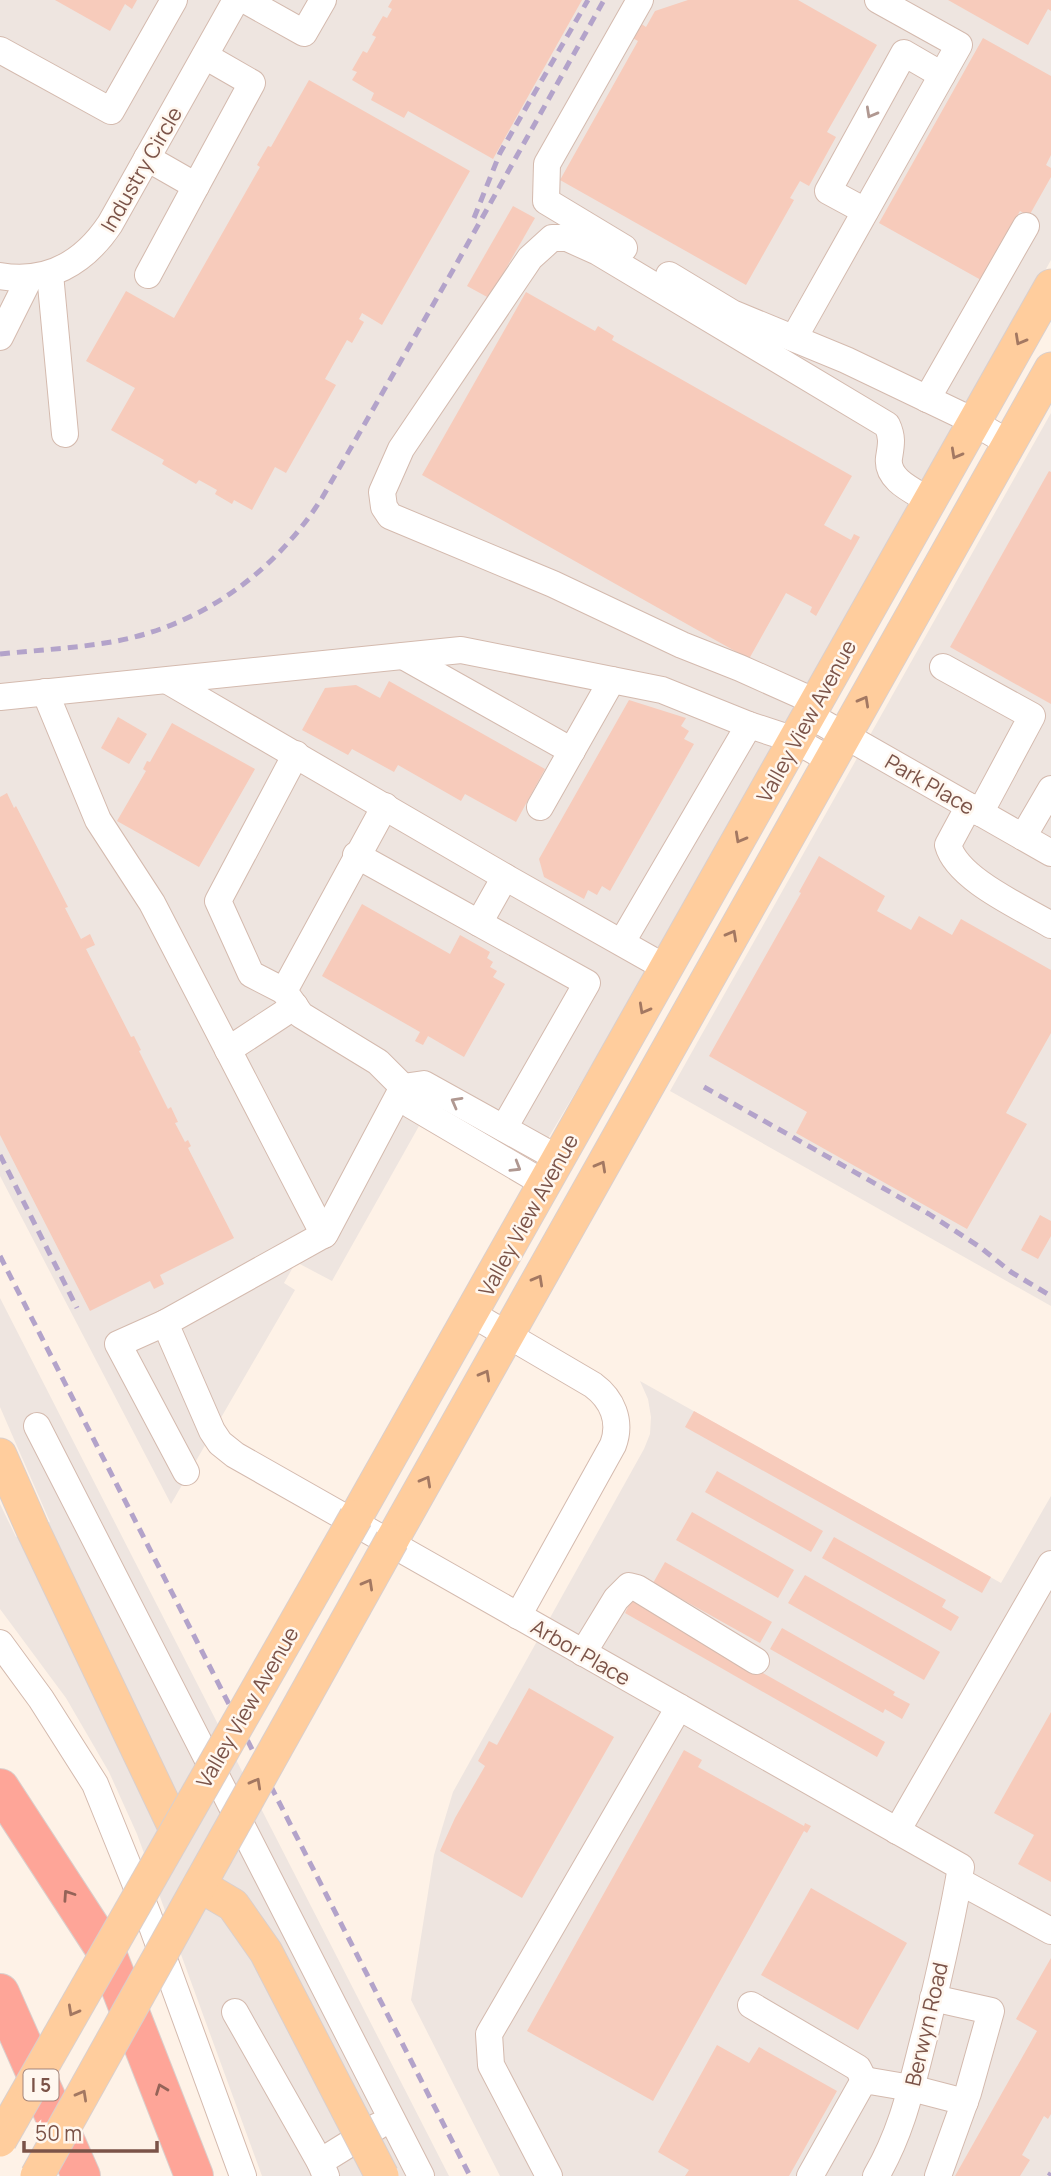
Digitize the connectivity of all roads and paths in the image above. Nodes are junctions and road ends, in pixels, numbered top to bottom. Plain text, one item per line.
1 (174, 0) edge
2 (236, 0) edge
3 (244, 0) edge
4 (323, 0) edge
5 (640, 0) edge
6 (878, 0) edge
7 (0, 50) edge
8 (205, 56) junction
9 (942, 75) junction
10 (147, 158) junction
11 (196, 186) junction
12 (865, 211) junction
13 (1026, 226) dead end
14 (148, 275) dead end
15 (0, 276) edge
16 (39, 276) junction
17 (1051, 286) edge
18 (0, 336) edge
19 (794, 338) junction
20 (1051, 369) edge
21 (927, 399) junction
22 (974, 422) junction
23 (65, 435) dead end
24 (1009, 443) junction
25 (930, 500) junction
26 (403, 656) junction
27 (943, 667) dead end
28 (612, 680) junction
29 (168, 681) junction
30 (45, 692) junction
31 (0, 697) edge
32 (807, 719) junction
33 (748, 725) junction
34 (837, 748) junction
35 (572, 751) junction
36 (296, 754) junction
37 (1051, 789) edge
38 (385, 806) junction
39 (540, 807) dead end
40 (975, 810) junction
41 (1023, 837) junction
42 (1051, 853) edge
43 (356, 855) junction
44 (505, 877) junction
45 (479, 923) junction
46 (1051, 925) edge
47 (622, 942) junction
48 (666, 968) junction
49 (290, 998) junction
50 (228, 1050) junction
51 (403, 1087) junction
52 (504, 1128) junction
53 (552, 1172) junction
54 (324, 1235) junction
55 (472, 1314) junction
56 (165, 1323) junction
57 (508, 1334) junction
58 (37, 1426) dead end
59 (0, 1455) edge
60 (186, 1472) dead end
61 (1051, 1564) edge
62 (518, 1616) junction
63 (0, 1643) edge
64 (583, 1653) junction
65 (756, 1661) dead end
66 (679, 1707) junction
67 (0, 1788) edge
68 (176, 1830) junction
69 (897, 1831) junction
70 (960, 1874) junction
71 (199, 1885) junction
72 (1051, 1931) edge
73 (106, 1951) junction
74 (0, 1993) edge
75 (933, 1998) junction
76 (751, 2005) dead end
77 (130, 2008) junction
78 (235, 2012) dead end
79 (864, 2080) junction
80 (911, 2088) junction
81 (965, 2102) junction
82 (391, 2118) junction
83 (0, 2140) edge
84 (323, 2169) edge
85 (37, 2176) edge
86 (81, 2176) edge
87 (194, 2176) edge
88 (243, 2176) edge
89 (382, 2176) edge
90 (421, 2176) edge
91 (549, 2176) edge
92 (810, 2176) edge
93 (876, 2176) edge
94 (938, 2176) edge

1 - 7 street
2 - 8 street, Industry Circle
3 - 4 street
5 - 19 street
6 - 9 street
8 - 10 street, Industry Circle
8 - 11 street
9 - 12 street
9 -> 12 street
10 - 11 street
10 - 16 street, Industry Circle
11 - 14 street
12 - 19 street
13 - 21 street
15 - 16 street
16 - 18 street
16 - 23 street
17 -> 22 main road, Valley View Avenue
19 - 21 street
20 - 24 main road, Valley View Avenue
21 - 22 street
22 - 24 street
22 -> 25 main road, Valley View Avenue
34 -> 24 main road, Valley View Avenue
25 - 32 main road, Valley View Avenue
25 - 32 street
26 - 28 street
26 - 29 street
26 - 35 street
27 - 40 street
28 - 33 street
28 - 35 street
29 - 30 street
29 - 36 street
30 - 31 street
30 - 50 street
32 - 33 street
32 - 34 street, Park Place
32 -> 48 main road, Valley View Avenue
33 - 47 street
34 - 40 street, Park Place
57 -> 34 main road, Valley View Avenue
35 - 39 street
36 - 38 street
36 - 49 street
37 - 41 street
38 - 43 street
38 - 44 street
40 - 41 street, Park Place
40 - 46 street
41 - 42 street, Park Place
43 - 45 street
43 - 49 street
44 - 45 street
44 - 47 street
45 - 52 street
47 - 48 street
48 -> 53 main road, Valley View Avenue
49 - 50 street
49 - 51 street
50 - 54 street
52 -> 51 street
51 -> 53 street
51 - 54 street
52 - 53 street
53 - 55 main road, Valley View Avenue
54 - 56 street
55 - 57 street, Arbor Place
55 - 68 main road, Valley View Avenue, bridge
56 - 60 street
56 - 62 street
57 - 62 street, Arbor Place
71 -> 57 main road, Valley View Avenue, bridge
58 - 82 street
59 - 68 main road
61 - 69 street
62 - 64 street, Arbor Place
63 - 88 street
64 - 65 street
64 - 66 street, Arbor Place
66 - 69 street, Arbor Place
66 - 91 street
73 -> 67 highway
68 - 73 main road, Valley View Avenue, bridge
69 - 70 street, Arbor Place
70 - 72 street, Arbor Place
70 - 75 street, Berwyn Road
71 - 77 main road, Valley View Avenue, bridge
71 - 89 main road, bridge
73 - 77 highway
73 -> 83 main road, Valley View Avenue, bridge
74 - 86 highway, I 5
75 - 80 street, Berwyn Road
75 - 81 street
76 - 79 street
85 -> 77 main road, Valley View Avenue, bridge
87 -> 77 highway
78 - 84 street
79 - 80 street
79 - 92 street
80 - 81 street
80 - 93 street, Berwyn Road
81 - 94 street
82 - 84 street
82 - 90 street

